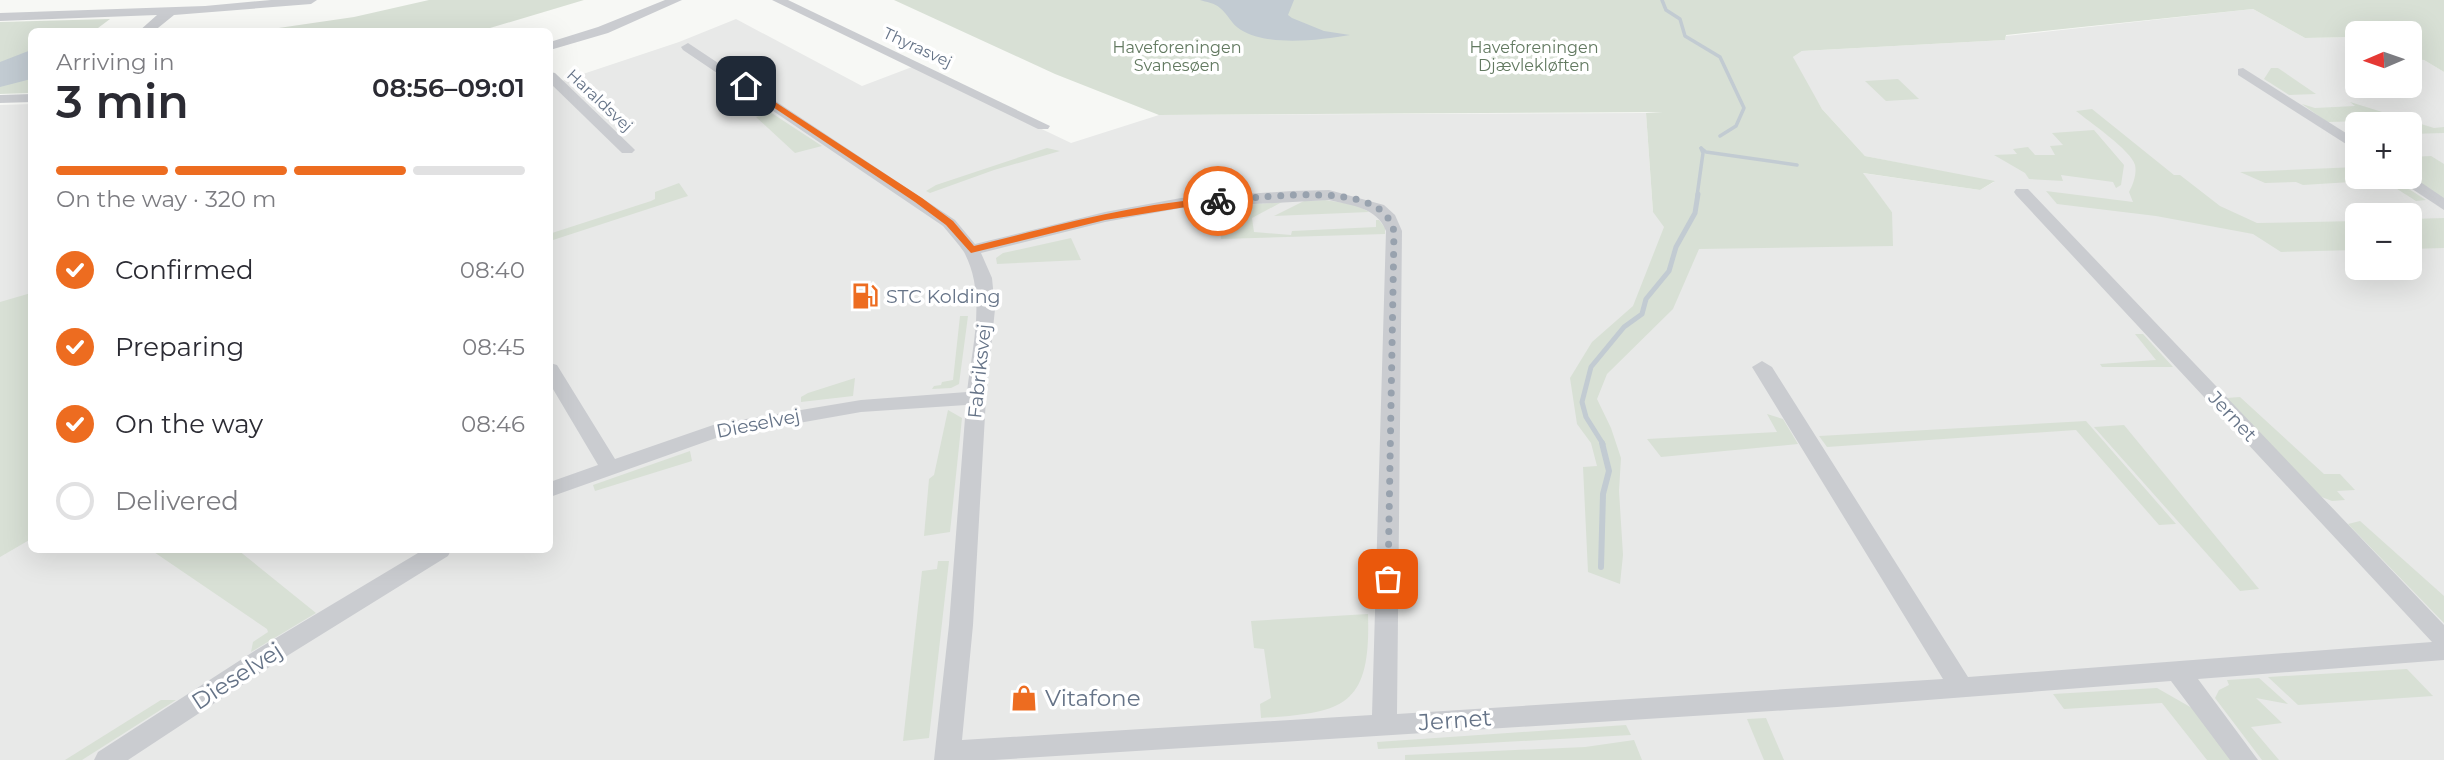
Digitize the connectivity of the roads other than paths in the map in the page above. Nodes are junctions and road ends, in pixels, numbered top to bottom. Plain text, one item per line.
1 (189, 0) edge
2 (311, 0) edge
3 (676, 0) edge
4 (778, 0) edge
5 (169, 12) junction
6 (0, 17) edge
7 (149, 28) edge
8 (553, 45) edge
9 (688, 47) dead end
10 (2244, 72) dead end
11 (553, 79) edge
12 (28, 98) edge
13 (0, 99) edge
14 (1043, 126) dead end
15 (2345, 139) edge
16 (627, 150) dead end
17 (2420, 189) edge
18 (2022, 192) dead end
19 (2444, 205) edge
20 (971, 250) junction
21 (1762, 367) dead end
22 (553, 374) edge
23 (976, 398) junction
24 (609, 467) junction
25 (553, 489) edge
26 (435, 553) edge
27 (2444, 640) edge
28 (2444, 651) edge
29 (2178, 671) junction
30 (1961, 687) junction
31 (1384, 725) junction
32 (948, 756) edge
33 (107, 760) edge
34 (2245, 760) edge

1 - 5 street
2 - 5 street
3 - 8 street
4 - 14 street, Thyrasvej
5 - 6 street
5 - 7 street
9 - 20 street, Fabriksvej
10 - 15 street
11 - 16 street, Haraldsvej
12 - 13 street
17 - 19 street
18 - 27 street, Jernet
20 - 23 street, Fabriksvej
20 - 31 street
21 - 30 street
22 - 24 street
23 - 24 street, Dieselvej
23 - 32 street, Fabriksvej
24 - 25 street, Dieselvej
26 - 33 street, Dieselvej
28 - 29 street, Jernet
29 - 30 street, Jernet
29 - 34 street
30 - 31 street, Jernet
31 - 32 street, Jernet

